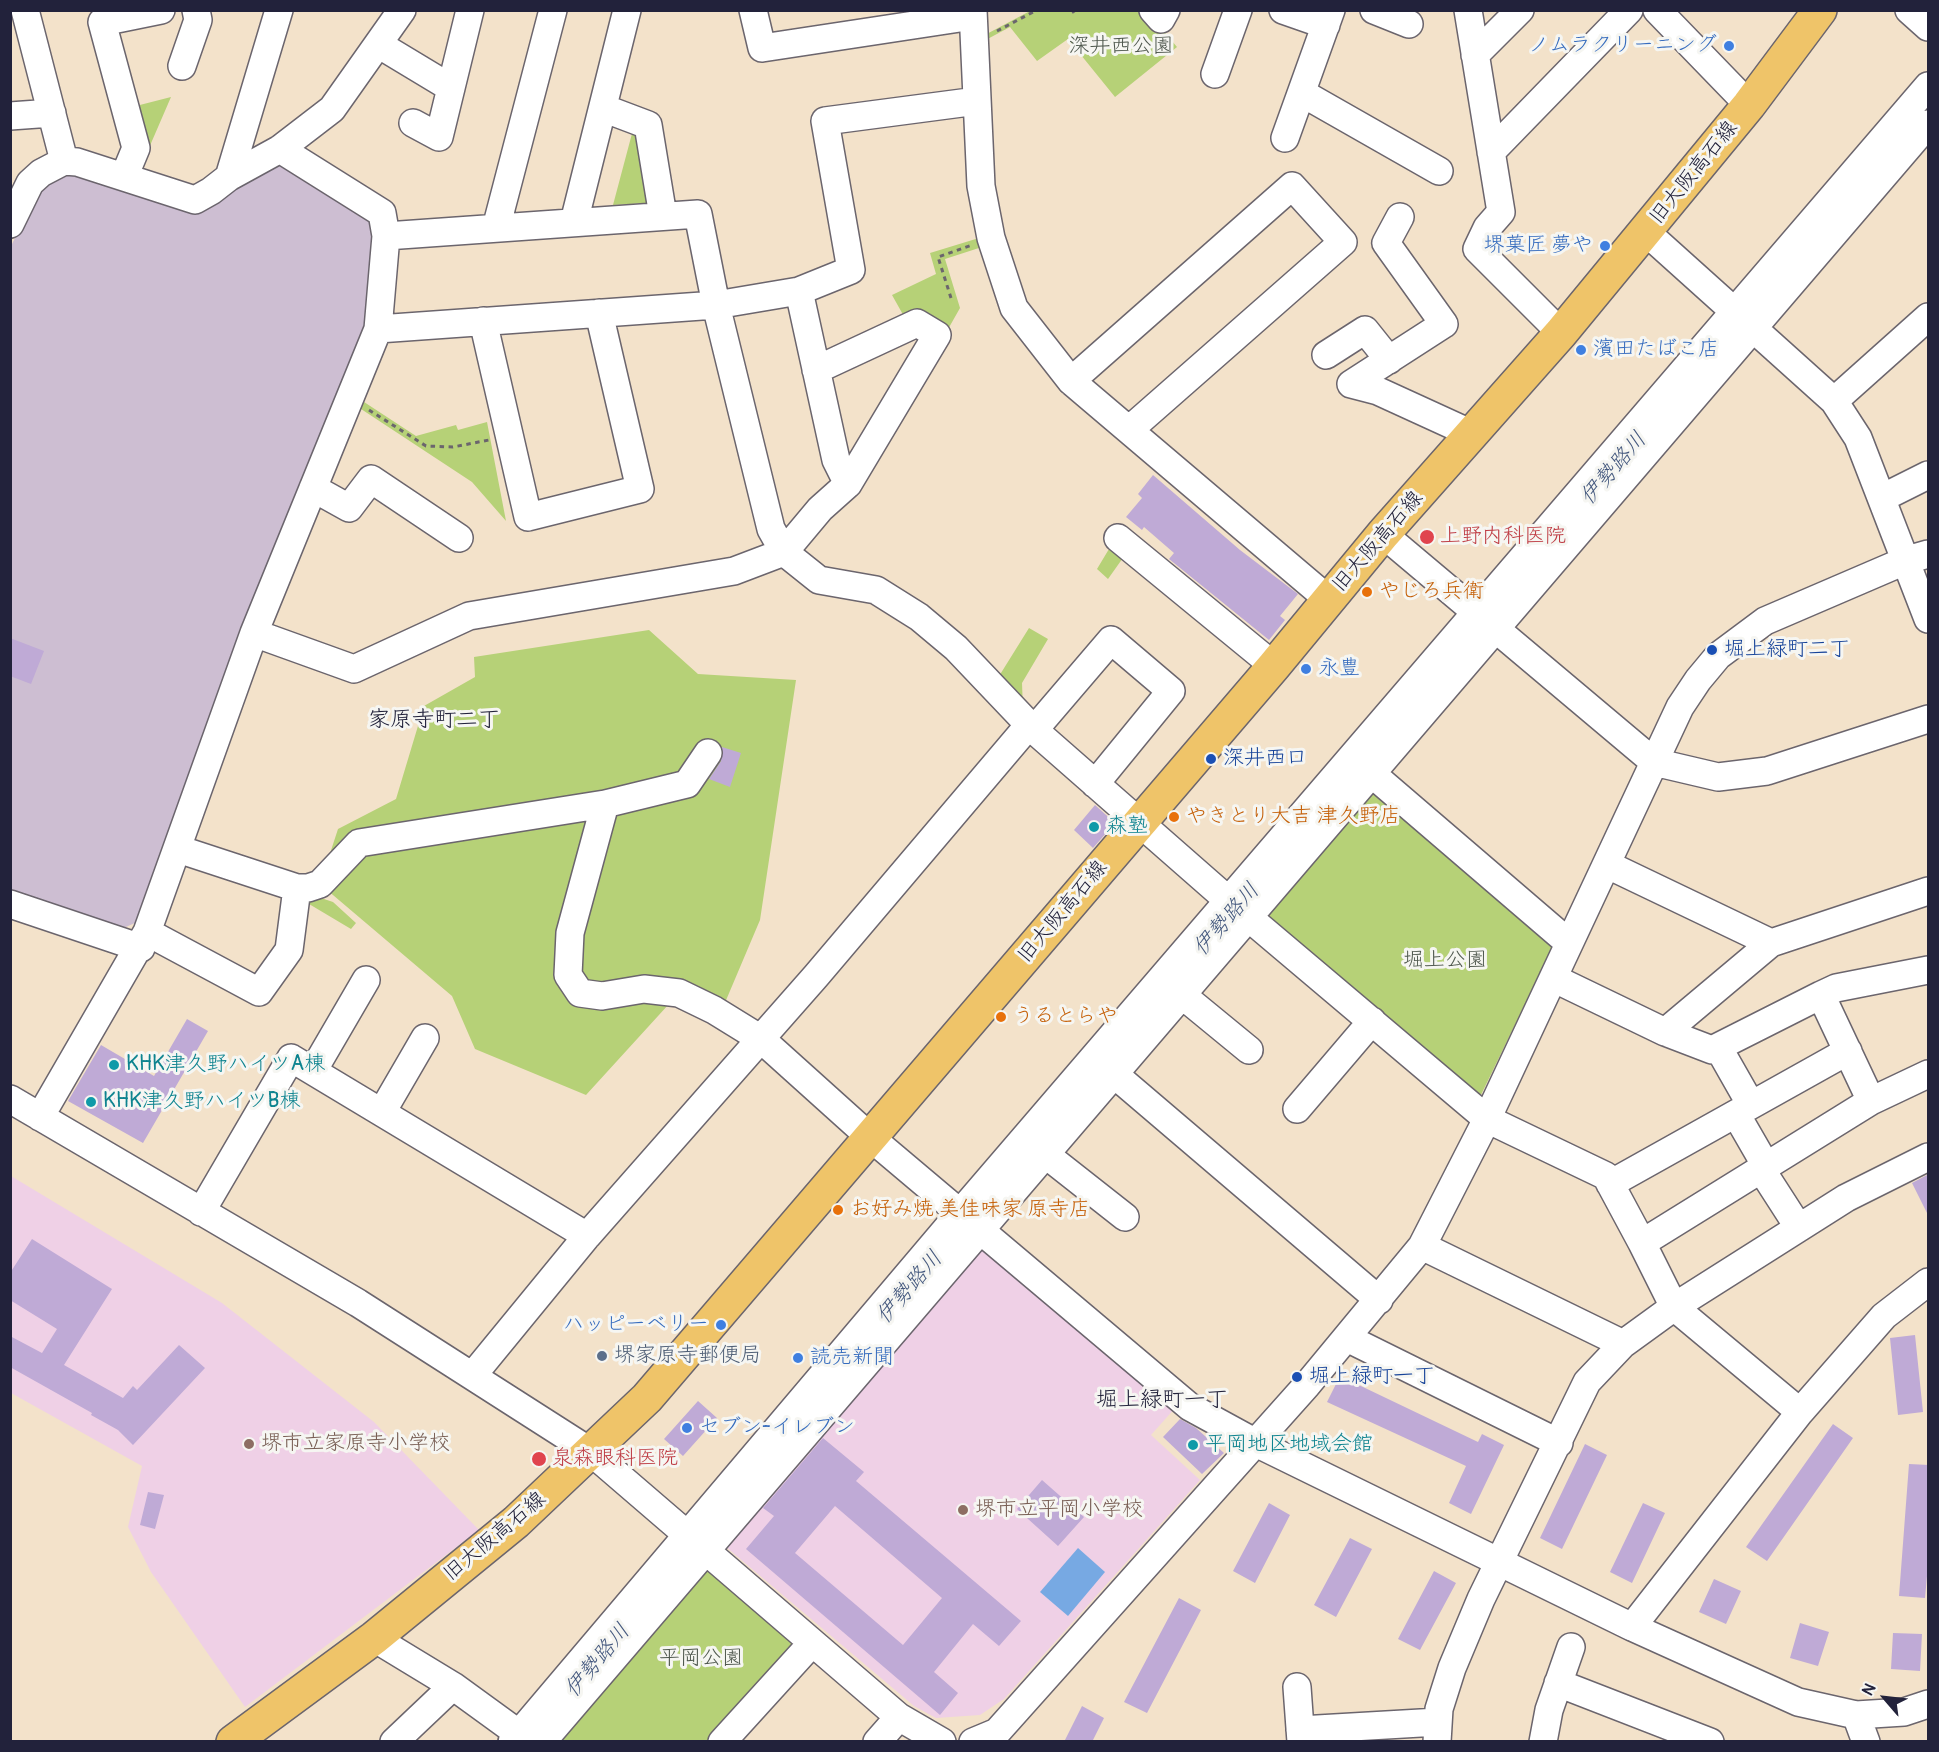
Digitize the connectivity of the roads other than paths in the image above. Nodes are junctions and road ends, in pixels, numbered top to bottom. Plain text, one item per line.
1 (25, 10) edge
2 (162, 10) edge
3 (196, 10) edge
4 (279, 10) edge
5 (402, 10) edge
6 (470, 10) edge
7 (553, 10) edge
8 (627, 10) edge
9 (753, 10) edge
10 (1153, 10) edge
11 (1166, 10) edge
12 (1238, 10) edge
13 (1283, 10) edge
14 (1374, 10) edge
15 (1468, 10) edge
16 (1520, 10) edge
17 (1629, 10) edge
18 (1657, 10) edge
19 (1820, 10) edge
20 (1909, 10) edge
21 (973, 13) edge
22 (1329, 18) edge
23 (1409, 24) dead end
24 (1929, 27) edge
25 (378, 44) junction
26 (1475, 55) junction
27 (182, 66) dead end
28 (1215, 74) dead end
29 (1929, 86) edge
30 (451, 88) junction
31 (1302, 93) junction
32 (977, 101) junction
33 (1749, 105) junction
34 (603, 108) junction
35 (52, 113) junction
36 (10, 116) edge
37 (413, 123) dead end
38 (1929, 124) edge
39 (1285, 138) dead end
40 (280, 149) junction
41 (1491, 152) junction
42 (64, 161) junction
43 (1439, 171) dead end
44 (124, 177) junction
45 (229, 177) junction
46 (13, 211) edge
47 (663, 216) junction
48 (1400, 217) dead end
49 (574, 222) junction
50 (496, 228) junction
51 (1646, 232) junction
52 (386, 236) junction
53 (799, 291) junction
54 (716, 305) junction
55 (599, 313) junction
56 (1929, 317) edge
57 (483, 321) junction
58 (1744, 321) junction
59 (378, 329) junction
60 (1561, 333) junction
61 (1326, 355) dead end
62 (1389, 360) junction
63 (816, 370) junction
64 (1071, 381) junction
65 (1834, 401) junction
66 (1129, 429) junction
67 (1472, 434) junction
68 (1929, 475) edge
69 (848, 484) junction
70 (313, 488) junction
71 (1882, 498) junction
72 (1383, 534) junction
73 (459, 538) dead end
74 (1118, 538) dead end
75 (784, 552) junction
76 (1918, 557) edge
77 (1329, 600) junction
78 (1929, 619) edge
79 (1486, 621) junction
80 (254, 633) junction
81 (1274, 666) junction
82 (1929, 718) edge
83 (1031, 727) junction
84 (708, 753) dead end
85 (1654, 762) junction
86 (1371, 773) junction
87 (1095, 784) junction
88 (605, 804) junction
89 (1139, 822) junction
90 (177, 849) junction
91 (1608, 865) junction
92 (297, 888) junction
93 (1929, 891) edge
94 (10, 904) edge
95 (1238, 909) junction
96 (144, 940) junction
97 (1569, 943) junction
98 (1771, 943) junction
99 (1929, 970) edge
100 (1553, 978) junction
101 (366, 980) dead end
102 (1182, 994) junction
103 (1821, 995) junction
104 (1372, 1021) junction
105 (1665, 1032) junction
106 (425, 1038) dead end
107 (760, 1039) junction
108 (1718, 1047) junction
109 (1249, 1050) dead end
110 (1848, 1051) junction
111 (313, 1071) junction
112 (1114, 1074) junction
113 (1929, 1074) edge
114 (10, 1100) edge
115 (1872, 1101) junction
116 (1297, 1109) dead end
117 (1743, 1110) junction
118 (382, 1112) junction
119 (40, 1117) junction
120 (1487, 1119) junction
121 (871, 1138) junction
122 (1045, 1154) junction
123 (1929, 1157) edge
124 (1764, 1167) junction
125 (1610, 1184) junction
126 (201, 1212) junction
127 (1125, 1217) dead end
128 (971, 1220) junction
129 (1799, 1228) junction
130 (587, 1236) junction
131 (1642, 1243) junction
132 (1422, 1246) junction
133 (1929, 1282) edge
134 (1379, 1300) junction
135 (1674, 1307) junction
136 (1347, 1338) junction
137 (1623, 1344) junction
138 (473, 1375) junction
139 (1800, 1412) junction
140 (1256, 1443) junction
141 (1559, 1443) junction
142 (591, 1452) junction
143 (696, 1543) junction
144 (1499, 1562) junction
145 (1632, 1627) junction
146 (374, 1638) junction
147 (812, 1643) junction
148 (1572, 1647) dead end
149 (1558, 1683) junction
150 (453, 1686) junction
151 (1297, 1687) dead end
152 (1929, 1704) edge
153 (1856, 1715) junction
154 (899, 1716) junction
155 (1437, 1732) edge
156 (1301, 1736) edge
157 (525, 1739) edge
158 (233, 1742) edge
159 (394, 1742) edge
160 (722, 1742) edge
161 (877, 1742) edge
162 (942, 1742) edge
163 (973, 1742) edge
164 (1543, 1742) edge
165 (1710, 1742) edge
166 (1866, 1742) edge

1 - 35 street
2 - 44 street
3 - 27 street
4 - 45 street
5 - 25 street
6 - 30 street
7 - 50 street
8 - 34 street
9 - 21 street
10 - 11 street
12 - 28 street
13 - 22 street
14 - 23 street
15 - 26 street
16 - 26 street
17 - 41 street
18 - 33 street
19 - 33 main road, 旧大阪高石線
20 - 24 street
21 - 32 street
22 - 31 street
25 - 30 street
25 - 40 street
26 - 41 street
29 - 58 street
30 - 37 street
31 - 39 street
31 - 43 street
32 - 53 street
32 - 64 street
33 - 51 main road, 旧大阪高石線
34 - 47 street
34 - 49 street
35 - 36 street
35 - 42 street
38 - 58 street
40 - 45 street
40 - 52 street
41 - 60 street
42 - 44 street
42 - 46 street
44 - 45 street
47 - 49 street
47 - 54 street
48 - 62 street
49 - 50 street
50 - 52 street
51 - 58 street
51 - 60 main road, 旧大阪高石線
52 - 59 street
53 - 54 street
53 - 63 street
54 - 55 street
54 - 75 street
55 - 57 street
55 - 57 street
56 - 65 street
57 - 59 street
58 - 65 street
58 - 79 street
59 - 70 street
60 - 67 main road, 旧大阪高石線
61 - 62 street
62 - 67 street
63 - 69 street
63 - 69 street
64 - 66 street
64 - 66 street
65 - 71 street
66 - 77 street
67 - 72 main road, 旧大阪高石線
68 - 71 street
69 - 75 street
70 - 73 street
70 - 80 street
71 - 76 street
72 - 77 main road, 旧大阪高石線
72 - 79 street
74 - 81 street
75 - 80 street
75 - 83 street
76 - 78 street
76 - 85 street
77 - 81 main road, 旧大阪高石線
79 - 85 street
79 - 86 street
79 - 95 street
80 - 90 street
81 - 89 main road, 旧大阪高石線
82 - 85 street
83 - 87 street
83 - 87 street
83 - 107 street
84 - 88 street
85 - 91 street
86 - 95 street
86 - 97 street
87 - 89 street
88 - 92 street
88 - 107 street
89 - 95 street
89 - 121 main road, 旧大阪高石線
90 - 92 street
90 - 96 street
91 - 97 street
91 - 98 street
92 - 96 street
93 - 98 street
94 - 96 street
95 - 102 street
95 - 104 street
95 - 128 street
96 - 119 street
97 - 100 street
98 - 105 street
99 - 103 street
100 - 105 street
100 - 120 street
101 - 111 street
102 - 109 street
102 - 112 street
103 - 108 street
103 - 110 street
104 - 116 street
104 - 120 street
105 - 108 street
106 - 118 street
107 - 121 street
107 - 130 street
108 - 117 street
110 - 115 street
110 - 117 street
111 - 118 street
111 - 126 street
112 - 122 street
112 - 134 street
113 - 115 street
114 - 119 street
115 - 124 street
117 - 124 street
117 - 125 street
118 - 130 street
119 - 126 street
120 - 125 street
120 - 132 street
121 - 128 street
121 - 142 main road, 旧大阪高石線
122 - 127 street
122 - 128 street
123 - 129 street
124 - 129 street
124 - 131 street
125 - 131 street
126 - 138 street
128 - 140 street
128 - 143 street
129 - 135 street
130 - 138 street
131 - 135 street
132 - 134 street
132 - 137 street
133 - 139 street
134 - 136 street
135 - 137 street
135 - 139 street
136 - 140 street
136 - 141 street
137 - 141 street
138 - 142 street
139 - 145 street
140 - 144 street
140 - 163 street
141 - 144 street
142 - 143 street
142 - 146 main road, 旧大阪高石線
143 - 147 street
143 - 157 street
144 - 145 street
144 - 155 street
145 - 153 street
146 - 150 street
146 - 158 main road, 旧大阪高石線
147 - 154 street
147 - 160 street
148 - 149 street
149 - 164 street
149 - 165 street
150 - 157 street
150 - 159 street
151 - 156 street
152 - 153 street
153 - 166 street
154 - 161 street
154 - 162 street
155 - 156 street

